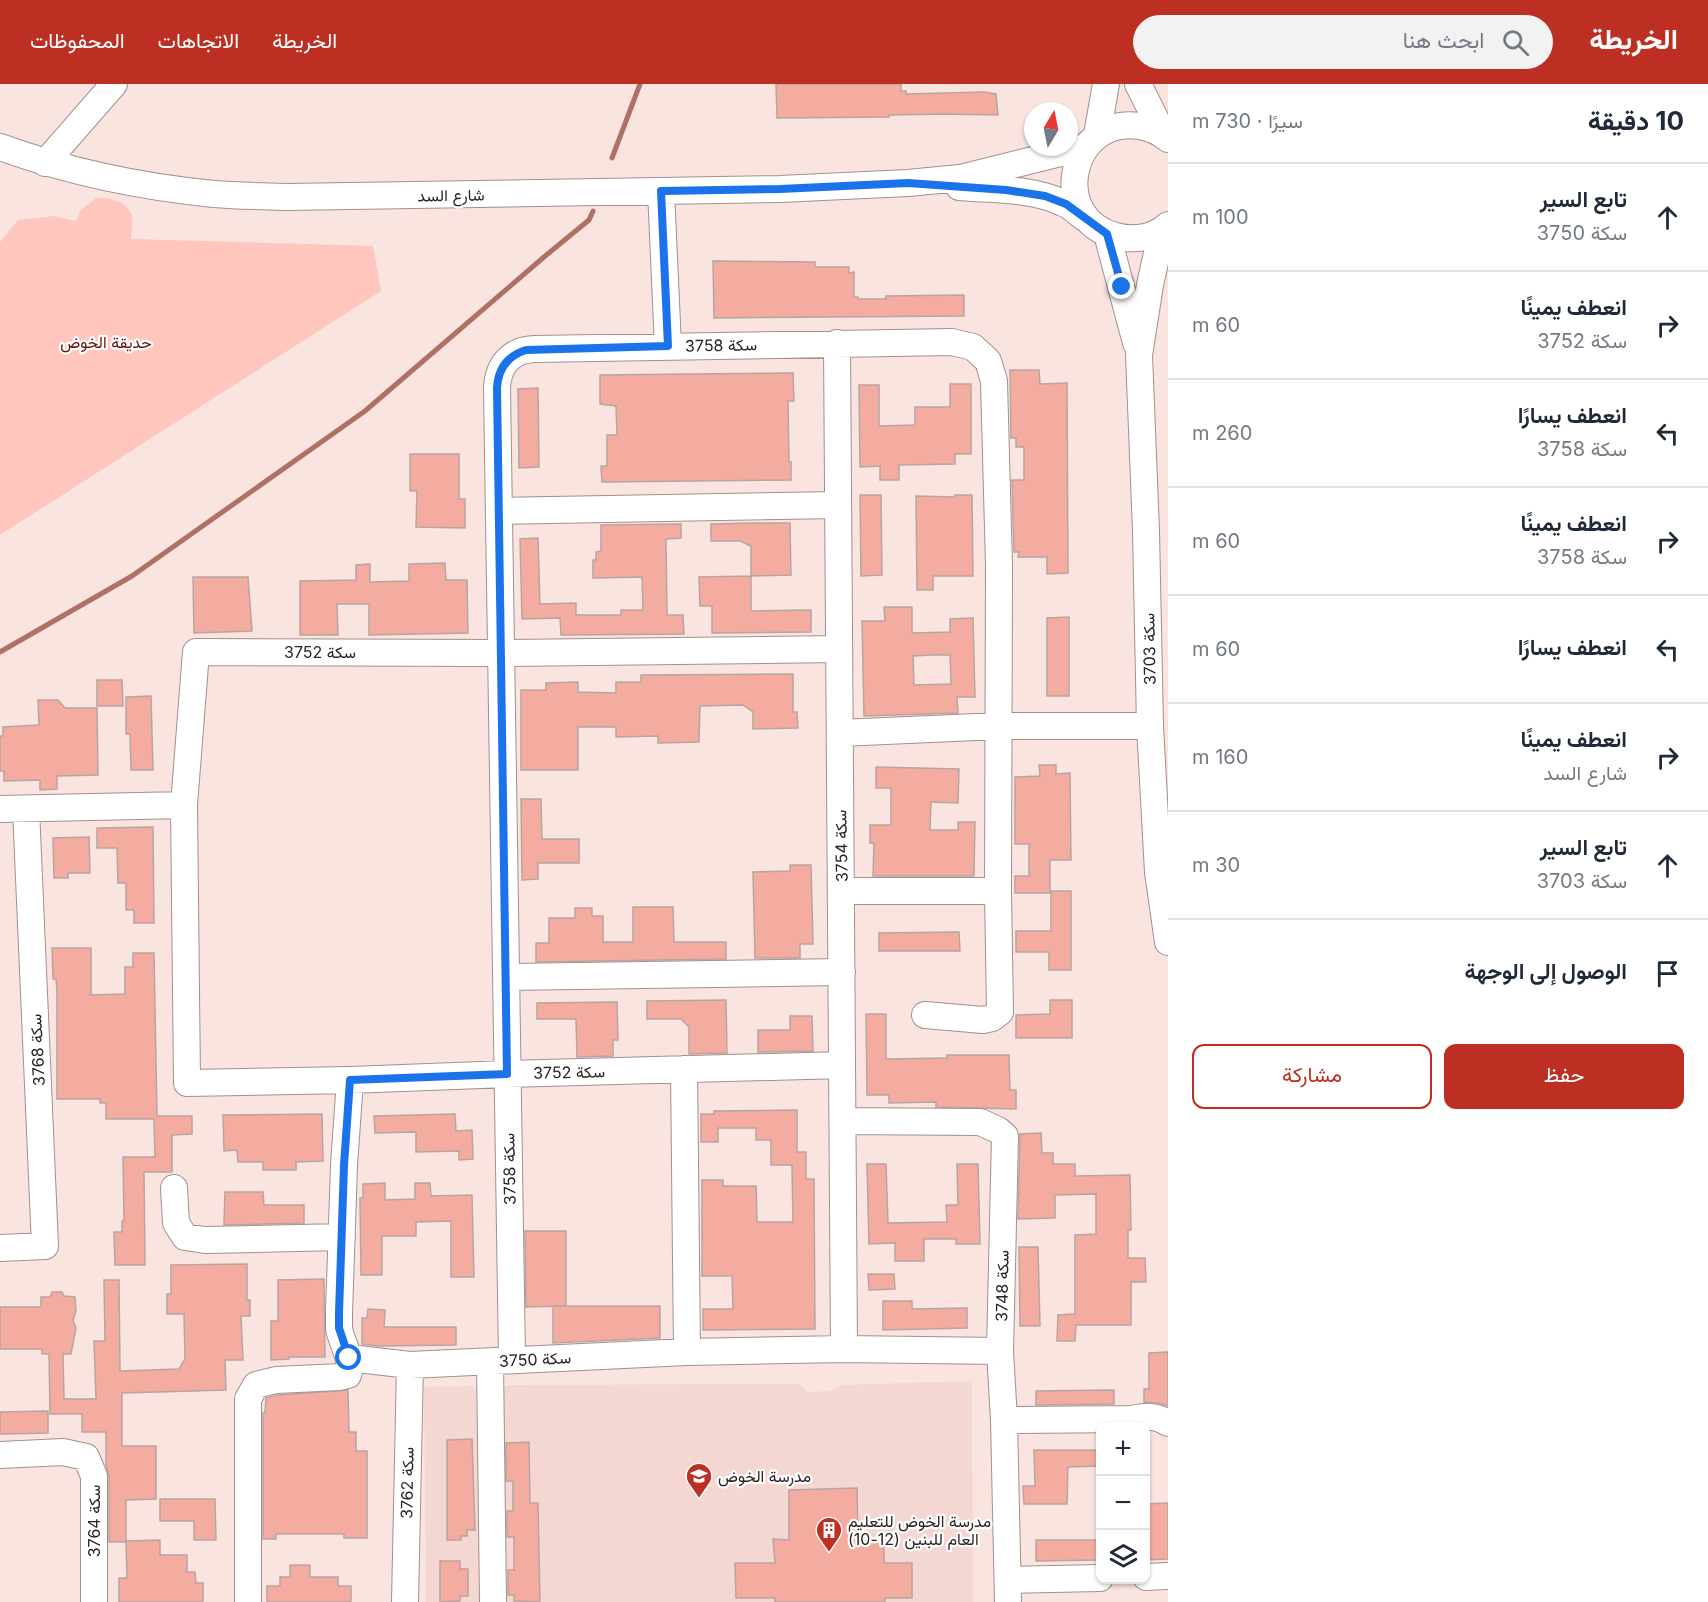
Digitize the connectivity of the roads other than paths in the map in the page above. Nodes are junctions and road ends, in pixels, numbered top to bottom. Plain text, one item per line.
1 (114, 84) edge
2 (1106, 84) edge
3 (1138, 84) edge
4 (1165, 137) edge
5 (1091, 141) junction
6 (0, 147) edge
7 (45, 163) junction
8 (908, 183) junction
9 (661, 191) junction
10 (1165, 227) edge
11 (1099, 229) junction
12 (837, 344) junction
13 (668, 346) junction
14 (1139, 355) junction
15 (838, 505) junction
16 (499, 511) junction
17 (839, 649) junction
18 (500, 653) junction
19 (999, 726) junction
20 (1150, 726) junction
21 (840, 733) junction
22 (184, 805) junction
23 (0, 809) edge
24 (27, 809) junction
25 (1163, 873) edge
26 (841, 891) junction
27 (998, 891) junction
28 (1168, 942) edge
29 (842, 972) junction
30 (507, 977) junction
31 (925, 1015) dead end
32 (843, 1065) junction
33 (684, 1069) junction
34 (507, 1074) junction
35 (350, 1080) junction
36 (843, 1121) junction
37 (174, 1188) dead end
38 (342, 1237) junction
39 (0, 1248) edge
40 (844, 1349) junction
41 (1000, 1351) junction
42 (687, 1352) junction
43 (349, 1358) junction
44 (501, 1361) junction
45 (410, 1365) junction
46 (1004, 1420) junction
47 (1168, 1423) edge
48 (0, 1455) edge
49 (1168, 1576) edge
50 (1150, 1577) edge
51 (1096, 1579) edge
52 (1008, 1591) edge
53 (94, 1602) edge
54 (248, 1602) edge
55 (405, 1602) edge
56 (493, 1602) edge

1 - 7 street
2 - 5 street, سكة 3703
3 - 4 street
4 - 5 street, شارع السد
5 - 8 street, شارع السد
5 - 11 street, سكة 3703
6 - 7 street, شارع السد
7 - 9 street, شارع السد
8 - 9 street, شارع السد
8 - 11 street, شارع السد
9 - 13 street
10 - 11 street
10 - 14 street, سكة 3703
11 - 14 street, سكة 3703
12 - 13 street, سكة 3758
12 - 15 street, سكة 3754
12 - 19 street, سكة 3758
13 - 16 street, سكة 3758
14 - 20 street, سكة 3703
15 - 16 street
15 - 17 street, سكة 3754
16 - 18 street, سكة 3758
17 - 18 street, سكة 3752
17 - 21 street, سكة 3754
18 - 22 street, سكة 3752
18 - 30 street, سكة 3758
19 - 20 street
19 - 21 street
19 - 27 street, سكة 3758
20 - 25 street, سكة 3703
21 - 26 street, سكة 3754
22 - 24 street
22 - 35 street, سكة 3752
23 - 24 street
24 - 39 street, سكة 3768
25 - 28 street, سكة 3703
26 - 27 street
26 - 29 street, سكة 3754
27 - 31 street, سكة 3758
29 - 30 street
29 - 32 street, سكة 3754
30 - 34 street, سكة 3758
32 - 33 street, سكة 3752
32 - 36 street, سكة 3754
33 - 34 street, سكة 3752
33 - 42 street
34 - 35 street, سكة 3752
34 - 44 street, سكة 3758
35 - 38 street
36 - 40 street, سكة 3754
36 - 41 street, سكة 3748
37 - 38 street
38 - 43 street
40 - 41 street, سكة 3750
40 - 42 street, سكة 3750
41 - 46 street, سكة 3748
42 - 44 street, سكة 3750
43 - 45 street, سكة 3750
43 - 54 street
44 - 45 street, سكة 3750
44 - 56 street, سكة 3758
45 - 55 street, سكة 3762
46 - 47 street
46 - 52 street, سكة 3748
48 - 53 street, سكة 3764
49 - 50 street
51 - 52 street

